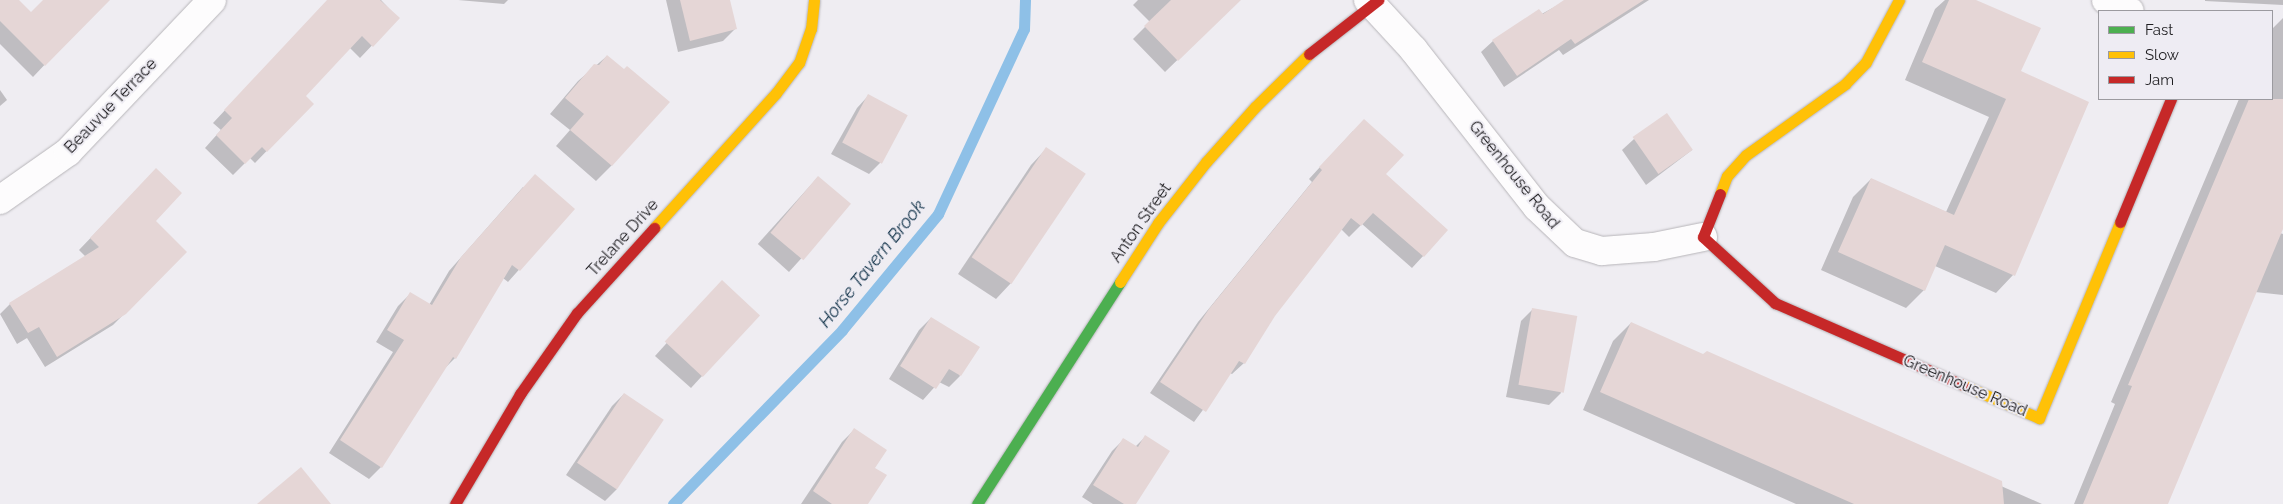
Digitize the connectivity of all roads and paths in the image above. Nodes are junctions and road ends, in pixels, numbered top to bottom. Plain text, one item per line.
1 (212, 0) edge
2 (814, 0) edge
3 (1899, 0) edge
4 (2106, 0) edge
5 (1372, 2) edge
6 (2128, 10) edge
7 (2171, 100) edge
8 (0, 200) edge
9 (1703, 237) junction
10 (456, 504) edge
11 (977, 504) edge

1 - 8 street, Beauvue Terrace
2 - 10 street, Trelane Drive
3 - 9 street
4 - 6 street
5 - 9 street, Greenhouse Road
5 - 11 street, Anton Street
7 - 9 street, Greenhouse Road

